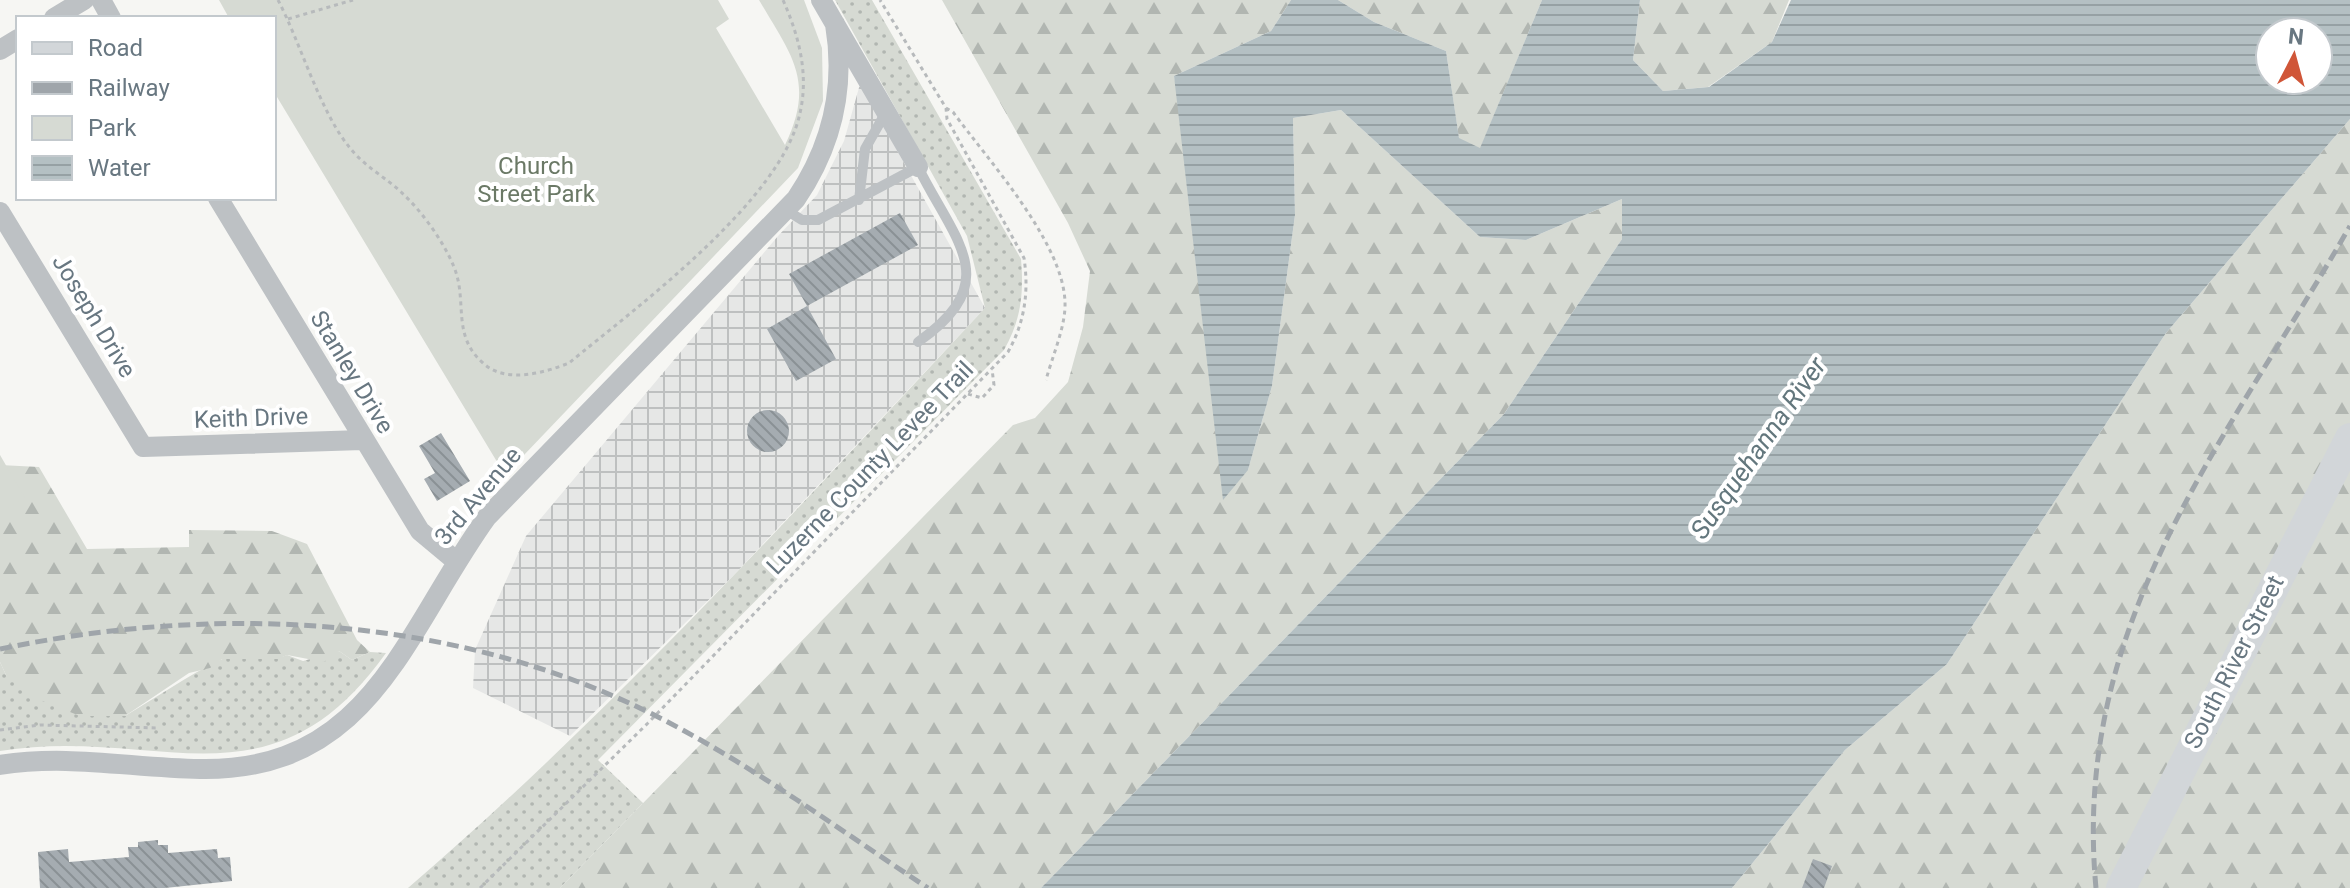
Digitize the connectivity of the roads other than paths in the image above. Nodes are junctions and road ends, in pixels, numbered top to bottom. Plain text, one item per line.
1 (84, 0) edge
2 (821, 0) edge
3 (57, 16) edge
4 (835, 24) junction
5 (886, 112) junction
6 (918, 167) junction
7 (219, 200) edge
8 (859, 200) junction
9 (786, 210) junction
10 (0, 212) edge
11 (918, 342) dead end
12 (2350, 438) edge
13 (362, 440) junction
14 (143, 447) joint
15 (456, 561) junction
16 (0, 765) edge
17 (2125, 879) edge

1 - 3 street
2 - 4 street
4 - 5 street
4 - 9 street, 3rd Avenue
5 - 6 street
5 - 8 lane
6 - 8 lane
6 - 11 lane
7 - 13 street, Stanley Drive
8 - 9 lane
9 - 15 street, 3rd Avenue
10 - 14 street, Joseph Drive
12 - 17 main road, South River Street
13 - 14 street, Keith Drive
13 - 15 street, Stanley Drive
15 - 16 street, 3rd Avenue

